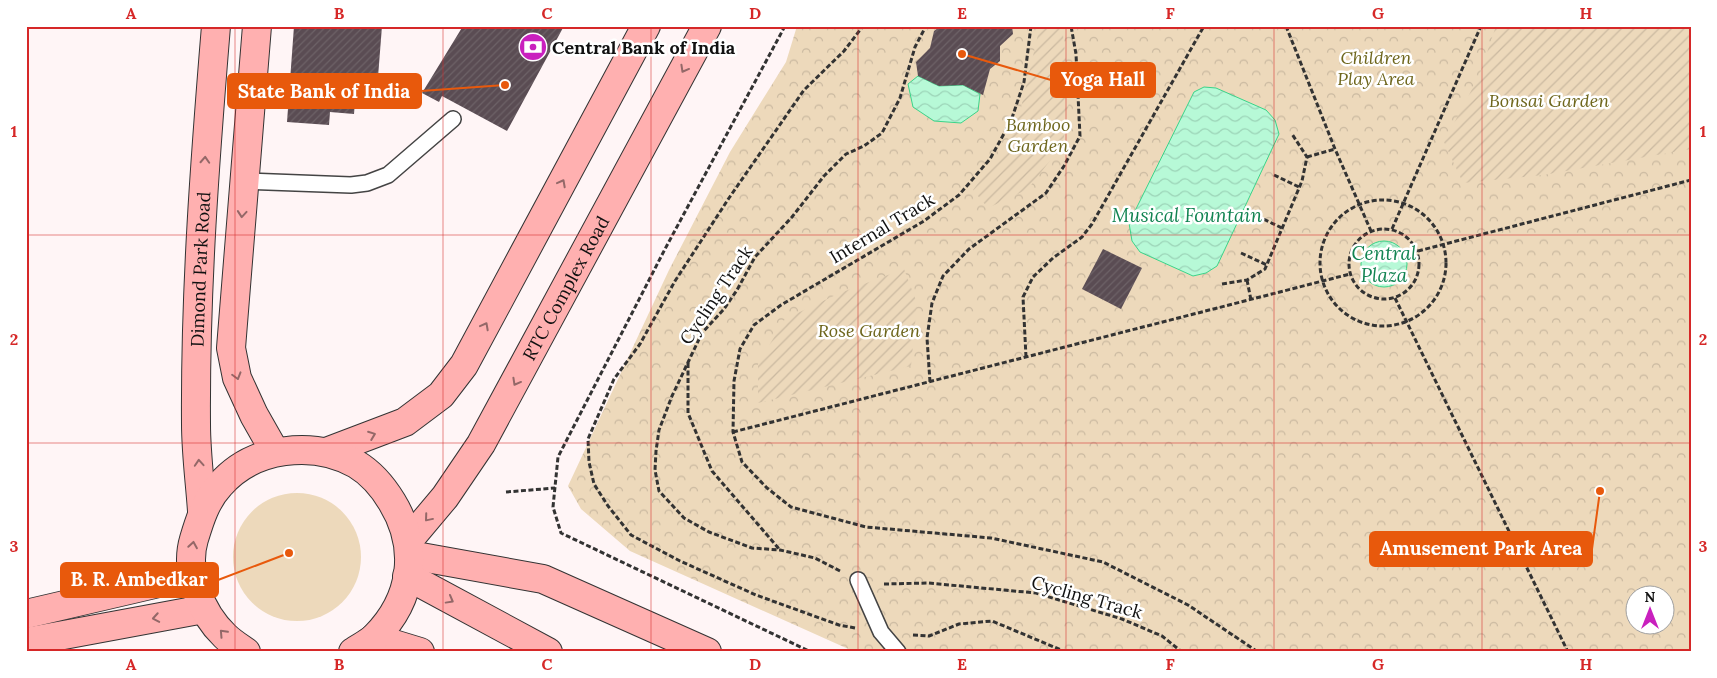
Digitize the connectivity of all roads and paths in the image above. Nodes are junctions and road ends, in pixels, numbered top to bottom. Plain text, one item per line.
1 (216, 26) edge
2 (257, 26) edge
3 (646, 26) edge
4 (708, 26) edge
5 (785, 26) edge
6 (863, 26) edge
7 (926, 26) edge
8 (1031, 26) edge
9 (1071, 26) edge
10 (1204, 26) edge
11 (1286, 26) edge
12 (1481, 26) edge
13 (453, 119) dead end
14 (1292, 134) dead end
15 (1335, 149) junction
16 (1307, 157) junction
17 (1274, 175) dead end
18 (1691, 180) edge
19 (244, 181) junction
20 (1300, 187) junction
21 (1402, 204) junction
22 (1360, 205) junction
23 (1257, 216) dead end
24 (1282, 228) junction
25 (1392, 229) junction
26 (1371, 231) junction
27 (1444, 244) junction
28 (1418, 251) junction
29 (1241, 252) dead end
30 (1267, 264) junction
31 (1350, 274) junction
32 (1246, 280) junction
33 (1322, 281) junction
34 (1222, 284) dead end
35 (1395, 298) junction
36 (1251, 300) junction
37 (1406, 322) junction
38 (1026, 357) junction
39 (688, 361) junction
40 (930, 382) junction
41 (733, 432) junction
42 (275, 452) junction
43 (326, 452) junction
44 (555, 488) junction
45 (506, 492) dead end
46 (202, 511) junction
47 (780, 550) junction
48 (408, 558) junction
49 (193, 575) junction
50 (858, 580) junction
51 (204, 609) junction
52 (26, 614) edge
53 (881, 632) junction
54 (26, 642) edge
55 (363, 645) edge
56 (246, 652) edge
57 (420, 652) edge
58 (548, 652) edge
59 (707, 652) edge
60 (811, 652) edge
61 (898, 652) edge
62 (1066, 652) edge
63 (1182, 652) edge
64 (1258, 652) edge
65 (1568, 652) edge

46 -> 1 main road, Dimond Park Road
2 - 19 main road, Dimond Park Road
43 -> 3 main road
4 -> 48 main road, RTC Complex Road
5 - 44 path
6 - 53 path
7 - 39 path, Cycling Track
8 - 41 path, Internal Track
9 - 40 path
10 - 38 path
11 - 15 path
12 - 21 path
13 - 19 lane
14 - 16 path
15 - 16 path
15 - 22 path
16 - 20 path
17 - 20 path
18 - 27 path
19 -> 42 main road, Dimond Park Road
20 - 24 path
21 - 22 path
21 - 25 path
21 - 27 path
22 - 26 path
22 - 33 path
23 - 24 path
24 - 30 path
25 - 26 path
25 - 28 path
26 - 31 path
27 - 28 path
27 - 37 path
28 - 35 path
29 - 30 path
30 - 32 path
31 - 33 path
31 - 35 path
32 - 34 path
32 - 36 path
33 - 36 path
33 - 37 path
35 - 37 path
36 - 38 path
37 - 65 path
38 - 40 path
39 - 47 path
39 - 47 path, Cycling Track
40 - 41 path
41 - 64 path, Internal Track
42 - 43 main road
42 - 46 main road
43 - 48 main road
44 - 45 path
44 - 60 path
49 -> 46 main road
47 - 50 path, Cycling Track
48 - 55 main road
48 -> 58 main road
48 - 59 main road
49 - 51 main road
49 - 52 main road
50 - 53 lane
50 - 63 path, Cycling Track
51 -> 54 main road
56 -> 51 main road
53 - 61 lane
53 - 62 path
55 - 57 main road

